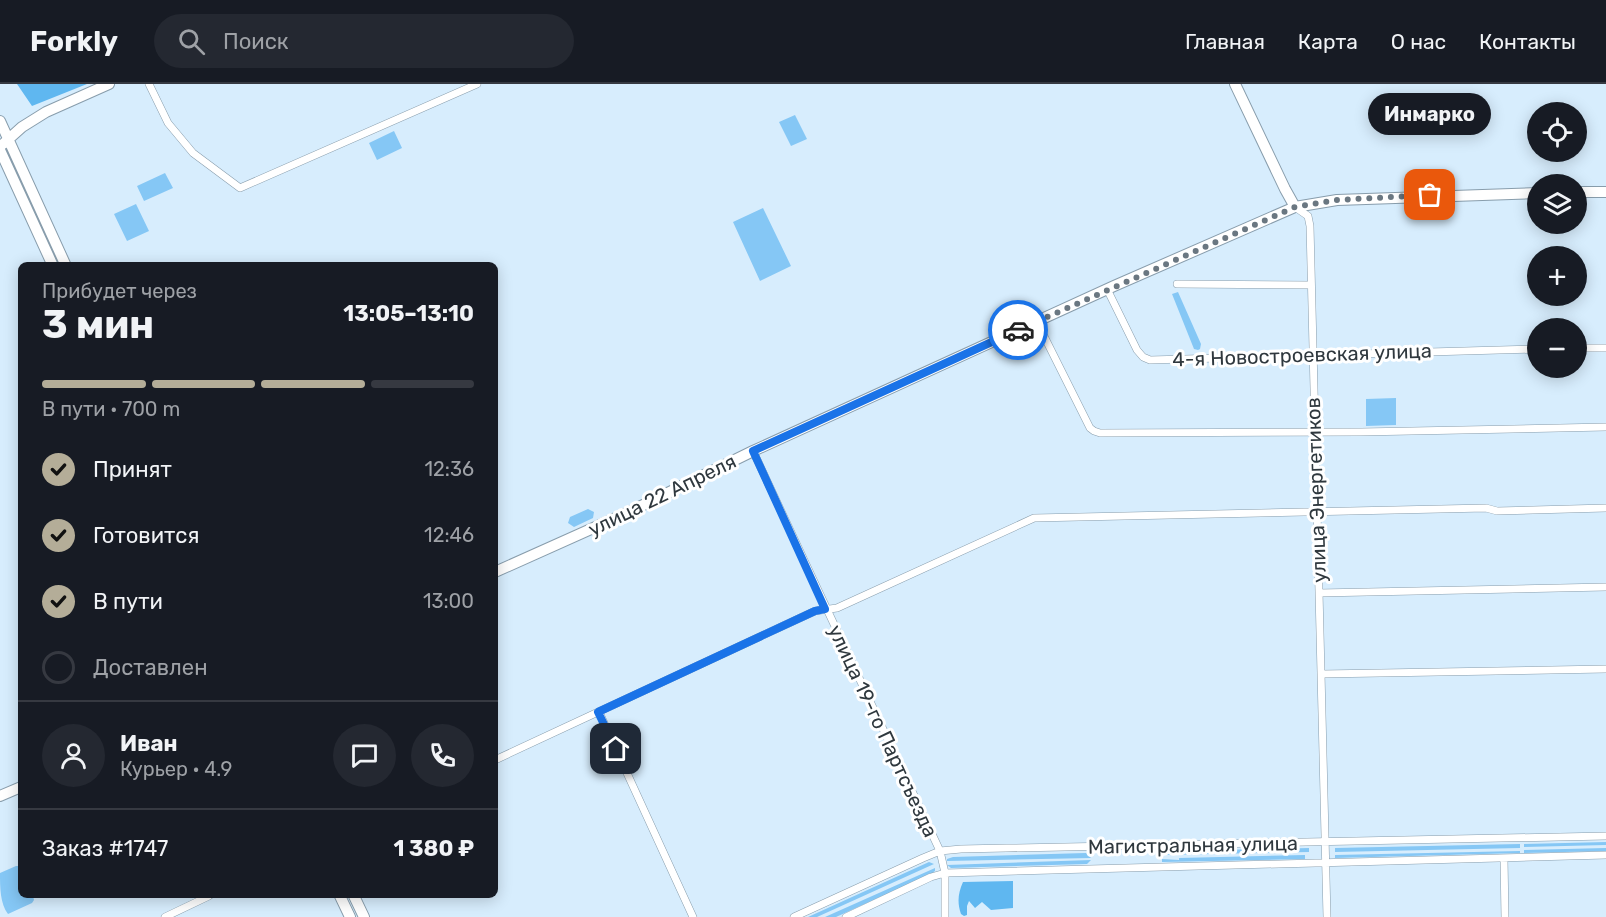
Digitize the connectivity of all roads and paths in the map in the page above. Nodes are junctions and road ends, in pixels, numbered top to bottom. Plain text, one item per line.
1 (109, 84) edge
2 (149, 84) edge
3 (477, 84) edge
4 (1235, 84) edge
5 (0, 121) edge
6 (3, 145) edge
7 (1587, 192) edge
8 (1606, 192) edge
9 (1527, 193) edge
10 (1295, 207) junction
11 (51, 262) edge
12 (64, 262) edge
13 (1177, 284) dead end
14 (1311, 285) junction
15 (1107, 289) junction
16 (1037, 322) junction
17 (1587, 348) edge
18 (1606, 348) edge
19 (1527, 349) edge
20 (1314, 356) junction
21 (1606, 427) edge
22 (1314, 431) junction
23 (753, 451) junction
24 (1606, 508) edge
25 (1316, 511) junction
26 (498, 571) edge
27 (1606, 587) edge
28 (1319, 593) junction
29 (825, 609) junction
30 (1606, 669) edge
31 (1322, 674) junction
32 (598, 712) junction
33 (498, 759) edge
34 (18, 788) edge
35 (0, 796) edge
36 (1606, 836) edge
37 (1324, 843) junction
38 (940, 851) junction
39 (1606, 855) edge
40 (1504, 858) junction
41 (1325, 862) junction
42 (945, 873) junction
43 (205, 898) edge
44 (341, 898) edge
45 (355, 898) edge
46 (165, 917) edge
47 (350, 917) edge
48 (364, 917) edge
49 (693, 917) edge
50 (794, 917) edge
51 (846, 917) edge
52 (945, 917) edge
53 (1327, 917) edge
54 (1505, 917) edge

1 - 6 main road
2 - 3 street
4 - 10 main road, улица Энергетиков
5 - 6 main road
6 - 11 main road
6 - 12 main road
7 - 8 main road
9 - 10 main road, улица 22 Апреля
10 - 14 street, улица Энергетиков
10 - 15 main road, улица 22 Апреля
13 - 14 street
14 - 20 street, улица Энергетиков
15 - 16 main road, улица 22 Апреля
15 - 20 street, 4-я Новостроевская улица
16 - 22 street
16 - 23 main road, улица 22 Апреля
17 - 18 street
19 - 20 street, 4-я Новостроевская улица
20 - 22 street, улица Энергетиков
21 - 22 street
22 - 25 street, улица Энергетиков
23 - 26 main road, улица 22 Апреля
23 - 29 street, улица 19-го Партсъезда
24 - 25 street
25 - 28 street, улица Энергетиков
25 - 29 street
27 - 28 street
28 - 31 street, улица Энергетиков
29 - 32 street
29 - 38 street, улица 19-го Партсъезда
30 - 31 street
31 - 37 street, улица Энергетиков
32 - 33 street
32 - 49 street
34 - 35 main road
36 - 37 street, Магистральная улица
37 - 38 street, Магистральная улица
37 - 41 street, улица Энергетиков
38 - 42 street, улица 19-го Партсъезда
38 - 50 street, Магистральная улица
39 - 40 street, Магистральная улица
40 - 41 street, Магистральная улица
40 - 54 street
41 - 42 street, Магистральная улица
41 - 53 street, улица Энергетиков
42 - 51 street, Магистральная улица
42 - 52 street, улица 19-го Партсъезда
43 - 46 street
44 - 47 main road
45 - 48 main road

